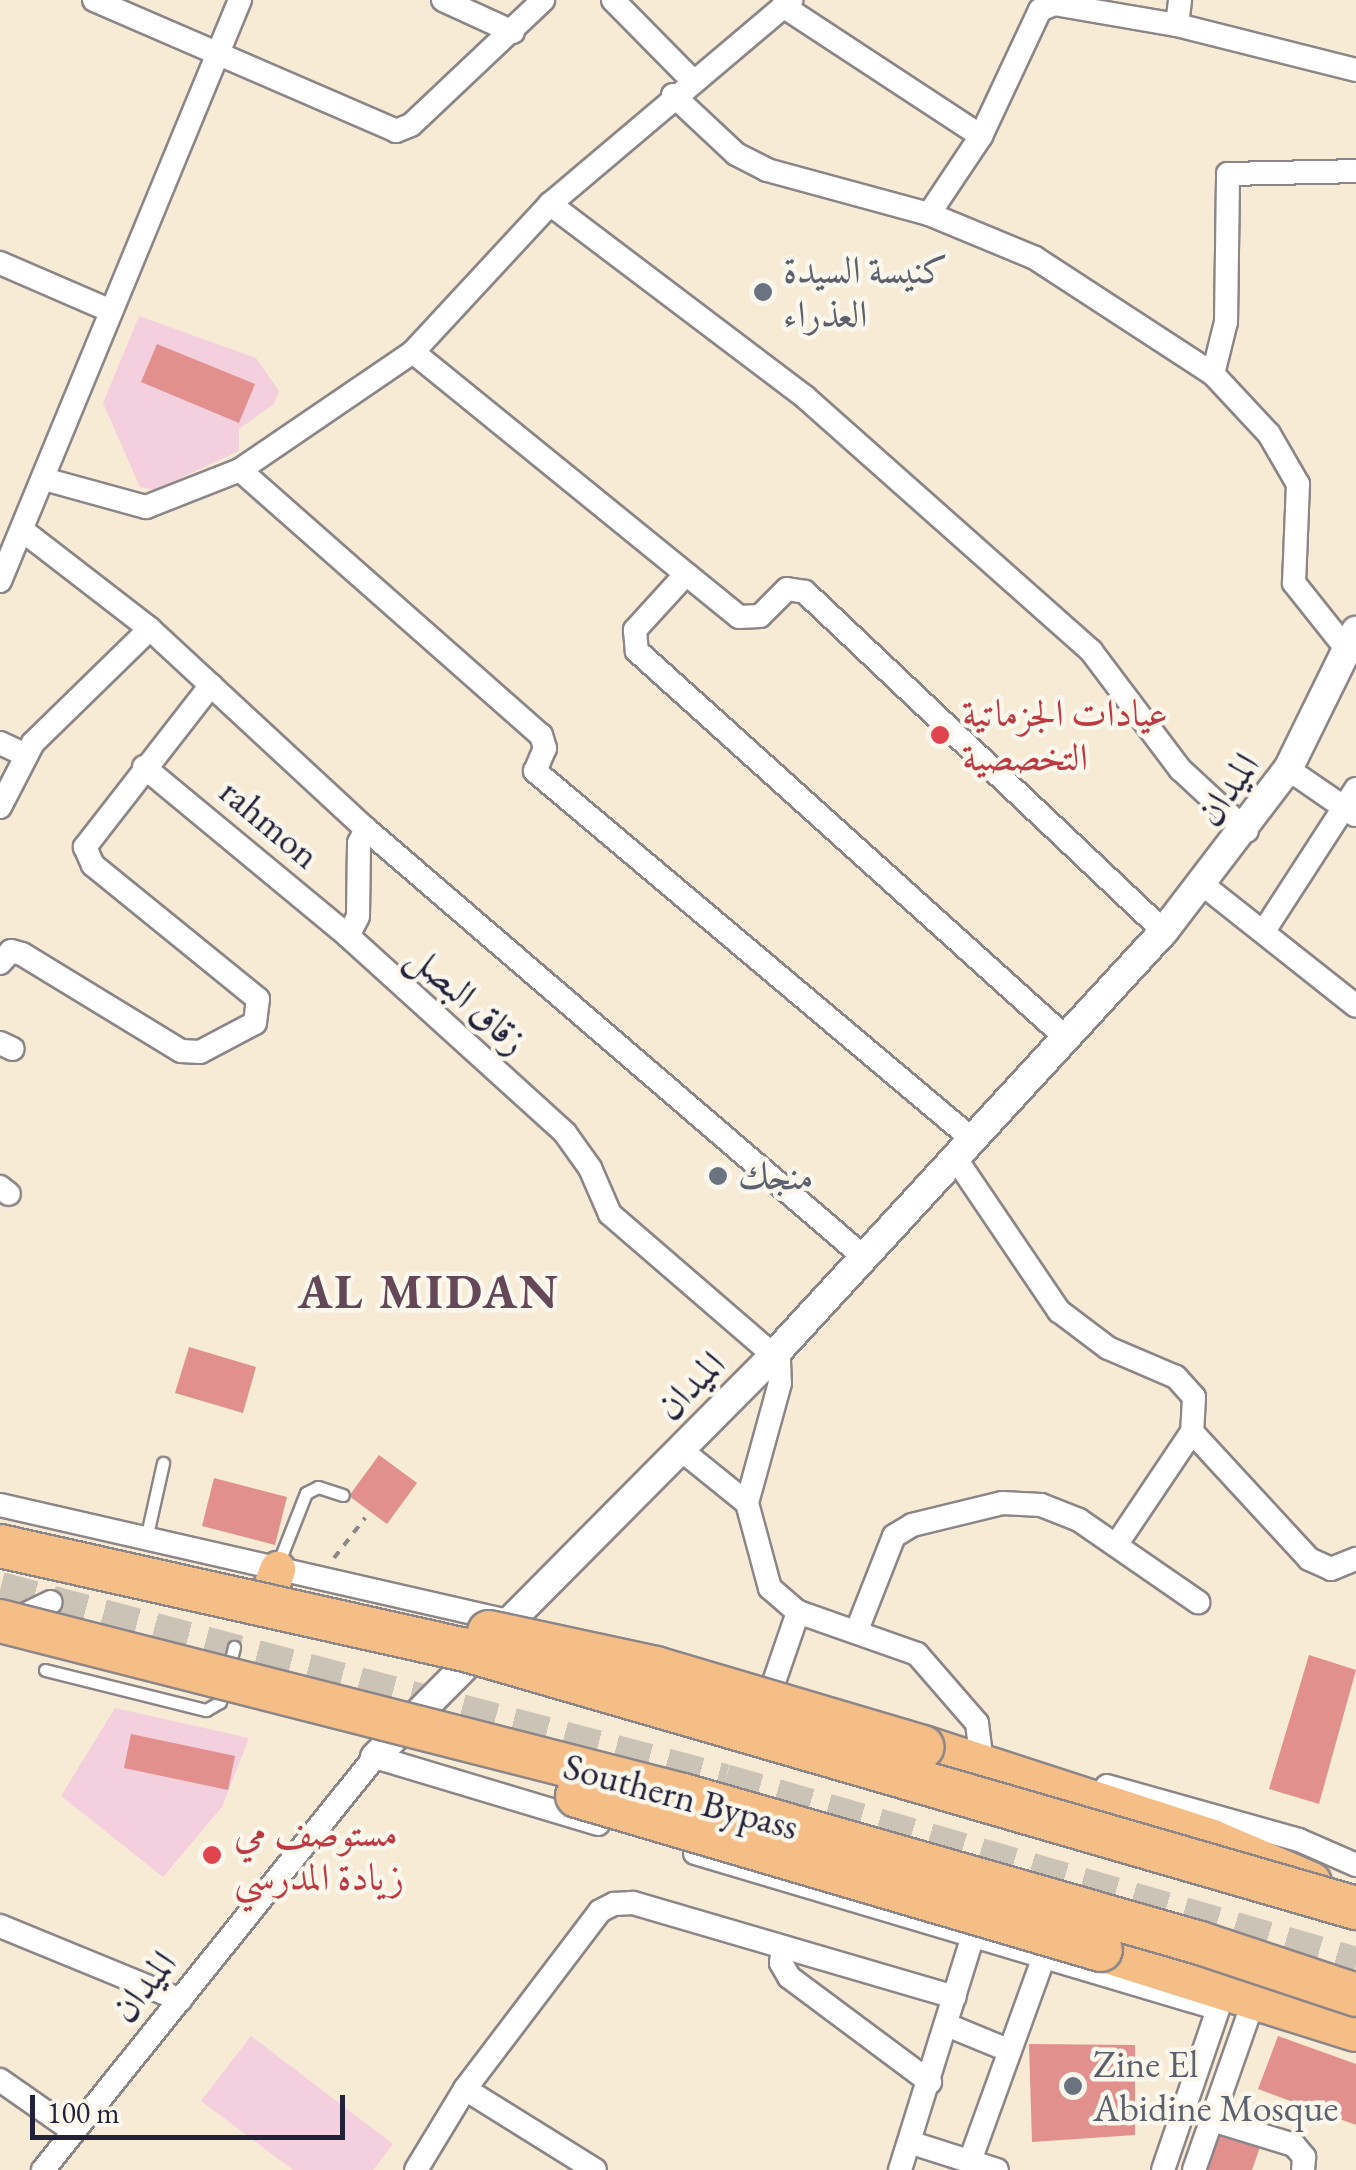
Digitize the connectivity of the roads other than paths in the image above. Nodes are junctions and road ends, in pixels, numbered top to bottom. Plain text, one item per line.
1 (94, 0) edge
2 (240, 0) edge
3 (443, 0) edge
4 (543, 0) edge
5 (613, 0) edge
6 (1180, 0) edge
7 (787, 3) edge
8 (1177, 25) junction
9 (514, 32) junction
10 (216, 56) junction
11 (1356, 70) edge
12 (691, 78) junction
13 (673, 95) junction
14 (981, 136) junction
15 (1356, 171) edge
16 (550, 204) junction
17 (929, 214) junction
18 (0, 263) edge
19 (111, 311) junction
20 (413, 352) junction
21 (1214, 374) junction
22 (240, 470) junction
23 (44, 480) junction
24 (22, 530) junction
25 (686, 574) junction
26 (0, 581) edge
27 (150, 629) junction
28 (1352, 641) edge
29 (211, 684) junction
30 (0, 743) edge
31 (24, 754) junction
32 (144, 766) junction
33 (1288, 769) junction
34 (1353, 804) edge
35 (0, 807) edge
36 (366, 828) junction
37 (1247, 831) junction
38 (1202, 884) junction
39 (1164, 931) junction
40 (1264, 931) junction
41 (348, 936) junction
42 (0, 963) edge
43 (1356, 1006) edge
44 (1064, 1036) junction
45 (964, 1149) junction
46 (865, 1258) junction
47 (774, 1355) junction
48 (1192, 1432) junction
49 (680, 1449) junction
50 (163, 1463) dead end
51 (343, 1494) dead end
52 (748, 1502) junction
53 (0, 1505) edge
54 (146, 1539) junction
55 (0, 1546) edge
56 (1116, 1546) junction
57 (1356, 1559) edge
58 (269, 1590) junction
59 (52, 1602) dead end
60 (1198, 1602) dead end
61 (798, 1612) junction
62 (508, 1621) junction
63 (0, 1624) edge
64 (857, 1630) junction
65 (233, 1662) junction
66 (45, 1670) dead end
67 (771, 1690) junction
68 (753, 1740) dead end
69 (980, 1750) junction
70 (376, 1758) junction
71 (1350, 1888) edge
72 (0, 1926) edge
73 (973, 1936) junction
74 (783, 1947) junction
75 (1044, 1957) junction
76 (1356, 1995) edge
77 (955, 1997) junction
78 (180, 2000) junction
79 (1218, 2008) junction
80 (1248, 2018) junction
81 (947, 2025) junction
82 (1356, 2030) edge
83 (1010, 2050) junction
84 (1356, 2050) edge
85 (0, 2080) edge
86 (930, 2082) junction
87 (465, 2089) junction
88 (1212, 2120) junction
89 (73, 2131) junction
90 (912, 2143) junction
91 (970, 2161) junction
92 (43, 2170) edge
93 (416, 2170) edge
94 (595, 2170) edge
95 (900, 2170) edge
96 (997, 2170) edge
97 (1163, 2170) edge
98 (1194, 2170) edge
99 (1303, 2170) edge

1 - 10 street
2 - 10 street
3 - 9 street
4 - 9 street
5 - 12 street
6 - 8 street
7 - 12 street
7 - 14 street
8 - 11 street
8 - 14 street
9 - 10 street
10 - 19 street
12 - 13 street
13 - 16 street
13 - 17 street
14 - 17 street
15 - 21 street
16 - 20 street
16 - 37 street
17 - 21 street
18 - 19 street
19 - 23 street
20 - 22 street
20 - 25 street
21 - 28 street
22 - 23 street
22 - 45 street
23 - 24 street
24 - 26 street
24 - 27 street
25 - 39 street
25 - 44 street
27 - 29 street
27 - 31 street
28 - 33 street, الميدان
29 - 32 street
29 - 36 street
30 - 31 street
31 - 35 street
32 - 41 street, rahmon
32 - 42 street
33 - 34 street
33 - 37 street, الميدان
34 - 40 street
36 - 41 street
36 - 46 street
37 - 38 street, الميدان
38 - 39 street, الميدان
38 - 40 street
39 - 44 street, الميدان
40 - 43 street
41 - 47 street, زقاق البصل
44 - 45 street, الميدان
45 - 46 street, الميدان
45 - 48 street
46 - 47 street, الميدان
47 - 49 street, الميدان
47 - 52 street
48 - 56 street
48 - 57 street
49 - 52 street
49 - 62 street, الميدان
50 - 54 lane
51 - 58 lane
52 - 61 street
53 - 54 street
54 - 58 street
55 - 58 highway, Southern Bypass, bridge
56 - 60 street
56 - 64 street
58 - 62 street
58 - 71 highway, Southern Bypass, bridge
58 - 71 highway, bridge
59 - 63 street
61 - 64 street
61 - 67 street
62 - 67 street
62 - 70 street, الميدان
63 - 65 highway, Southern Bypass, bridge
64 - 69 street
65 - 66 lane
65 - 76 highway, Southern Bypass, bridge
65 - 82 highway, bridge
67 - 68 street
67 - 69 street
69 - 71 street
70 - 73 street
70 - 78 street, الميدان
72 - 78 street
73 - 75 street
73 - 77 street
74 - 77 street
74 - 86 street
74 - 87 street
75 - 79 street
75 - 83 street
77 - 81 street
78 - 89 street, الميدان
79 - 80 street
79 - 97 street
80 - 84 street
80 - 88 street
81 - 83 street
81 - 86 street
83 - 91 street
85 - 89 street
86 - 90 street
87 - 93 street
87 - 94 street
88 - 98 street
88 - 99 street
89 - 92 street, الميدان
90 - 91 street
90 - 95 street
91 - 96 street

